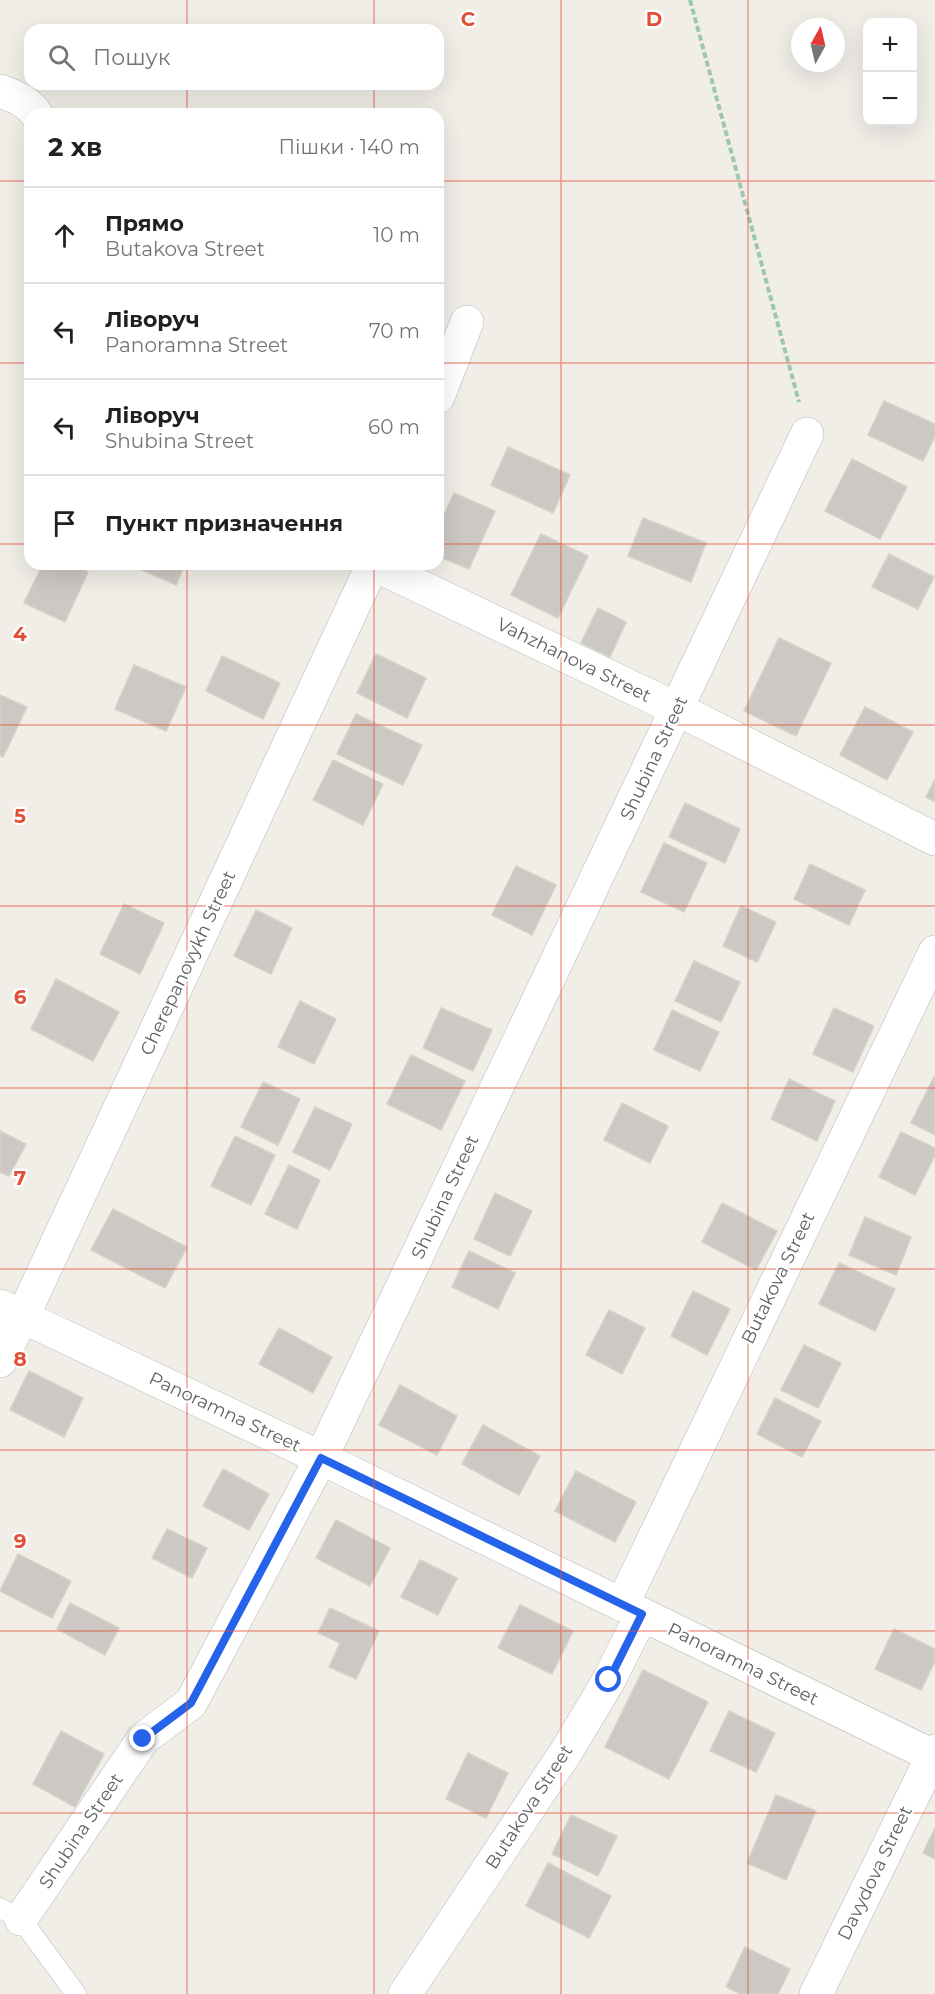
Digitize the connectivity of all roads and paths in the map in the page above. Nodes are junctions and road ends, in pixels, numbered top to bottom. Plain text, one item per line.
1 (690, 0) edge
2 (0, 91) edge
3 (32, 108) edge
4 (467, 322) dead end
5 (444, 381) edge
6 (807, 434) joint
7 (370, 570) edge
8 (385, 570) edge
9 (677, 710) junction
10 (935, 839) edge
11 (935, 952) edge
12 (12, 1311) edge
13 (0, 1361) edge
14 (321, 1458) junction
15 (632, 1610) junction
16 (934, 1755) edge
17 (11, 1913) edge
18 (76, 1994) edge
19 (405, 1994) edge
20 (816, 1994) edge

1 - 6 path
2 - 3 street
4 - 5 street
6 - 9 street, Shubina Street
7 - 12 street, Cherepanovykh Street
8 - 9 street, Vahzhanova Street
9 - 10 street, Vahzhanova Street
9 - 14 street, Shubina Street
11 - 15 street, Butakova Street
12 - 13 street, Cherepanovykh Street
12 - 14 street, Panoramna Street
14 - 15 street, Panoramna Street
14 - 17 street, Shubina Street
15 - 16 street, Panoramna Street
15 - 19 street, Butakova Street
16 - 20 street, Davydova Street
17 - 18 lane

